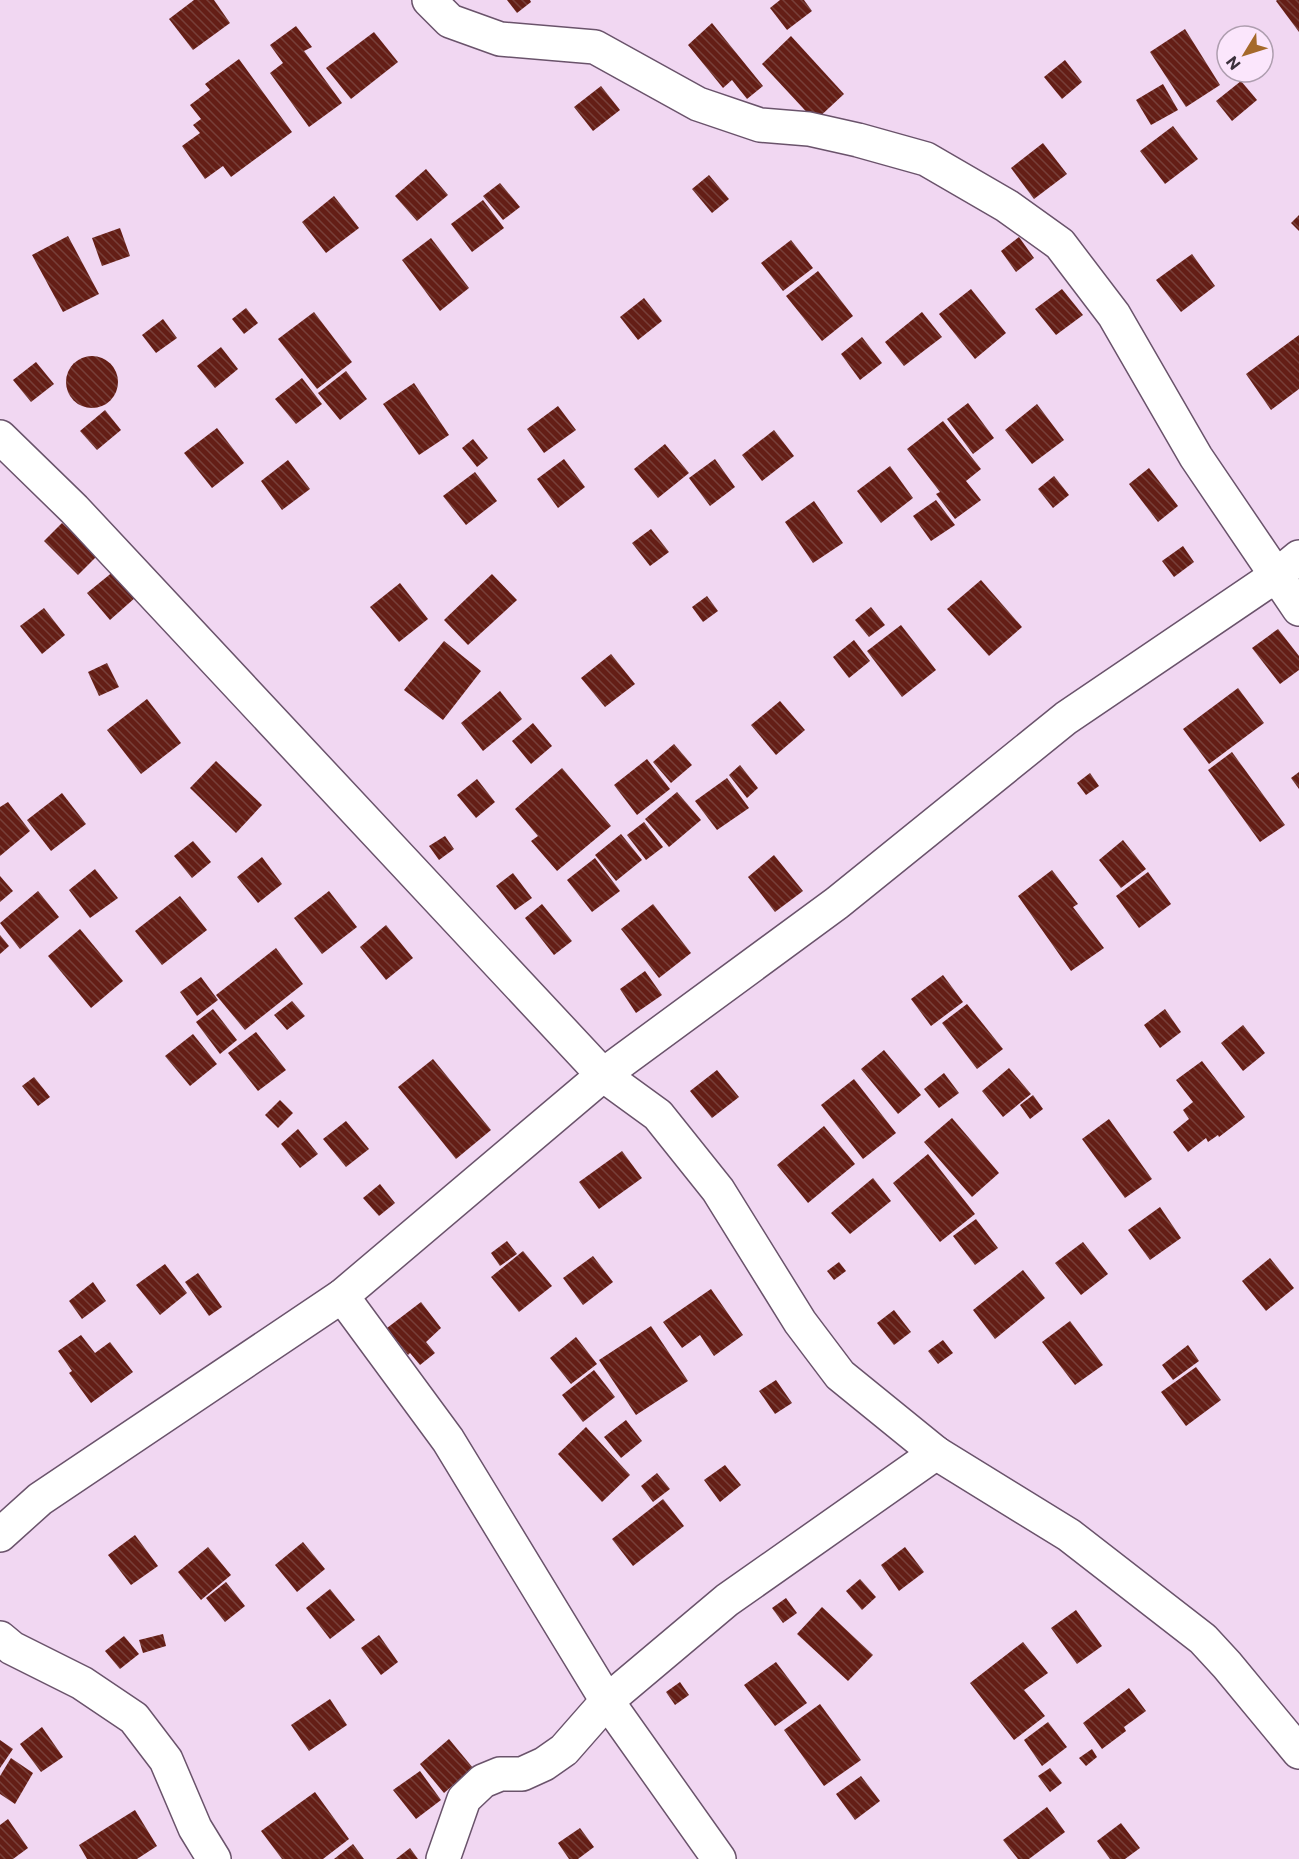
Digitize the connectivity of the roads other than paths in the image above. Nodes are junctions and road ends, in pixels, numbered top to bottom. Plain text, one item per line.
1 (429, 0) edge
2 (0, 436) edge
3 (1288, 566) edge
4 (1299, 609) edge
5 (603, 1075) junction
6 (342, 1296) junction
7 (936, 1453) junction
8 (0, 1535) edge
9 (0, 1638) edge
10 (607, 1701) junction
11 (1299, 1752) edge
12 (214, 1859) edge
13 (443, 1859) edge
14 (719, 1859) edge

1 - 3 street
2 - 5 street
3 - 4 street
3 - 5 street
5 - 6 street
5 - 7 street
6 - 8 street
6 - 10 street
7 - 10 street
7 - 11 street
9 - 12 street
10 - 13 street
10 - 14 street

